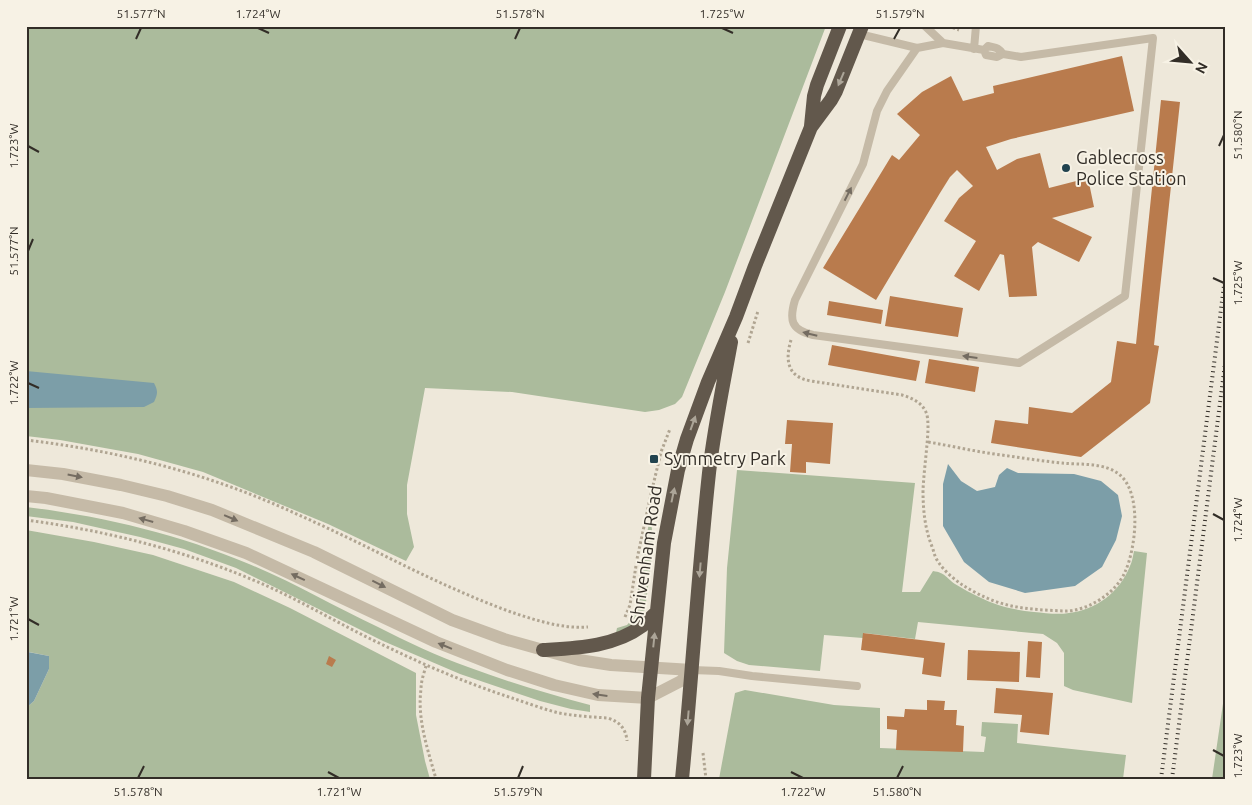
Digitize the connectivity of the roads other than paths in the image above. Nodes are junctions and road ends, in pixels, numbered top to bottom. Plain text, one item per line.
1 (840, 26) edge
2 (925, 26) edge
3 (976, 26) edge
4 (858, 29) edge
5 (943, 43) junction
6 (917, 48) junction
7 (974, 49) junction
8 (811, 127) junction
9 (736, 317) junction
10 (26, 470) edge
11 (26, 496) edge
12 (656, 613) junction
13 (543, 650) junction
14 (651, 667) junction
15 (692, 670) junction
16 (857, 686) dead end
17 (648, 698) junction
18 (644, 779) edge
19 (682, 779) edge

1 - 8 highway, Shrivenham Road
2 - 5 lane
3 - 7 lane
4 - 6 lane
4 -> 8 highway, Shrivenham Road
5 - 6 lane
5 - 7 lane
7 -> 6 lane
8 - 9 highway, Shrivenham Road
12 -> 9 highway, Shrivenham Road
9 -> 15 highway, Shrivenham Road
10 -> 13 street
17 -> 11 street
12 - 13 highway
14 -> 12 highway, Shrivenham Road
13 - 14 street
14 - 15 street
14 - 17 highway, Shrivenham Road
15 - 16 lane
15 - 17 street
15 -> 19 highway, Shrivenham Road
17 - 18 highway, Shrivenham Road

